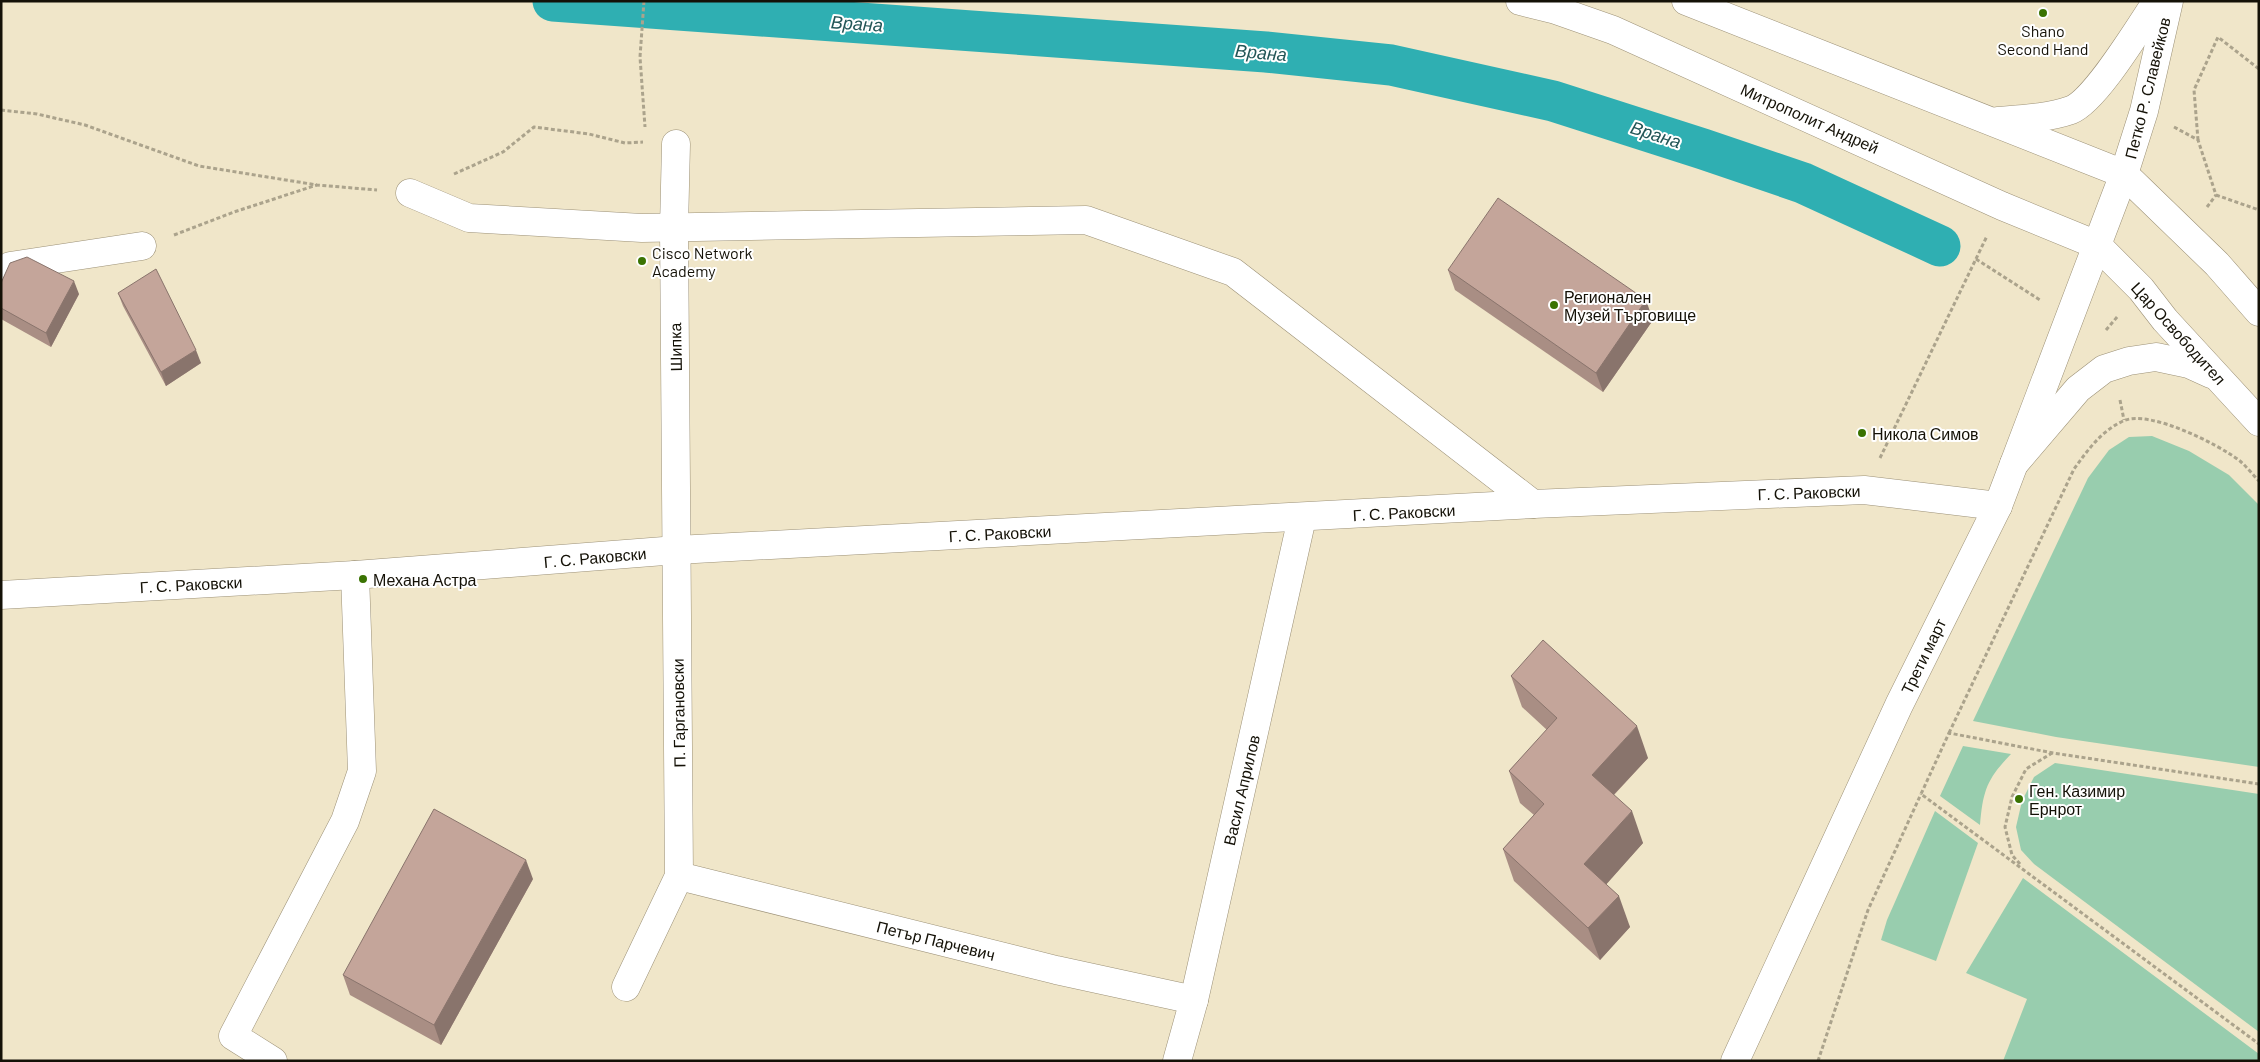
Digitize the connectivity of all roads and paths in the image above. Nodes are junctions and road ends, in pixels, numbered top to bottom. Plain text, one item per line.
1 (644, 1) edge
2 (1520, 1) edge
3 (1686, 1) edge
4 (2157, 1) edge
5 (2168, 1) edge
6 (640, 57) dead end
7 (2259, 69) edge
8 (1, 110) edge
9 (1992, 121) junction
10 (2198, 140) dead end
11 (676, 144) joint
12 (2124, 174) junction
13 (317, 185) junction
14 (410, 193) junction
15 (2216, 195) dead end
16 (2259, 210) edge
17 (674, 228) junction
18 (2097, 245) junction
19 (142, 246) joint
20 (4, 270) edge
21 (2259, 312) edge
22 (2218, 377) junction
23 (2259, 422) edge
24 (2014, 464) junction
25 (2259, 481) edge
26 (1533, 504) junction
27 (1998, 506) junction
28 (1302, 518) junction
29 (677, 550) junction
30 (356, 576) junction
31 (1, 595) edge
32 (1949, 733) junction
33 (2053, 753) junction
34 (2259, 784) edge
35 (1921, 794) junction
36 (2027, 871) junction
37 (680, 876) junction
38 (626, 986) dead end
39 (1194, 1000) junction
40 (2259, 1044) edge
41 (272, 1061) edge
42 (1177, 1061) edge
43 (1735, 1061) edge
44 (1818, 1061) edge

1 - 6 path
2 - 18 street, Митрополит Андрей
3 - 9 street
4 - 9 street
5 - 12 street, Петко Р. Славейков
7 - 10 path
8 - 13 path
9 - 12 street
11 - 14 path
11 - 17 street, Шипка
12 - 18 street, Петко Р. Славейков
12 - 21 street
13 - 14 path
13 - 19 path
14 - 17 street
15 - 16 path
17 - 26 street
17 - 29 street, Шипка
18 - 22 street, Цар Освободител
18 - 24 street, Трети март
19 - 20 street
22 - 23 street, Цар Освободител
22 - 24 street
24 - 27 street, Трети март
25 - 32 path
26 - 27 street, Г. С. Раковски
26 - 28 street, Г. С. Раковски
27 - 43 street, Трети март
28 - 29 street, Г. С. Раковски
28 - 39 street, Васил Априлов
29 - 30 street, Г. С. Раковски
29 - 37 street, П. Гаргановски
30 - 31 street, Г. С. Раковски
30 - 41 street
32 - 33 path
32 - 35 path
33 - 34 path
33 - 36 path
35 - 36 path
35 - 44 path
36 - 40 path
37 - 38 street
37 - 39 street, Петър Парчевич
39 - 42 street, Васил Априлов

